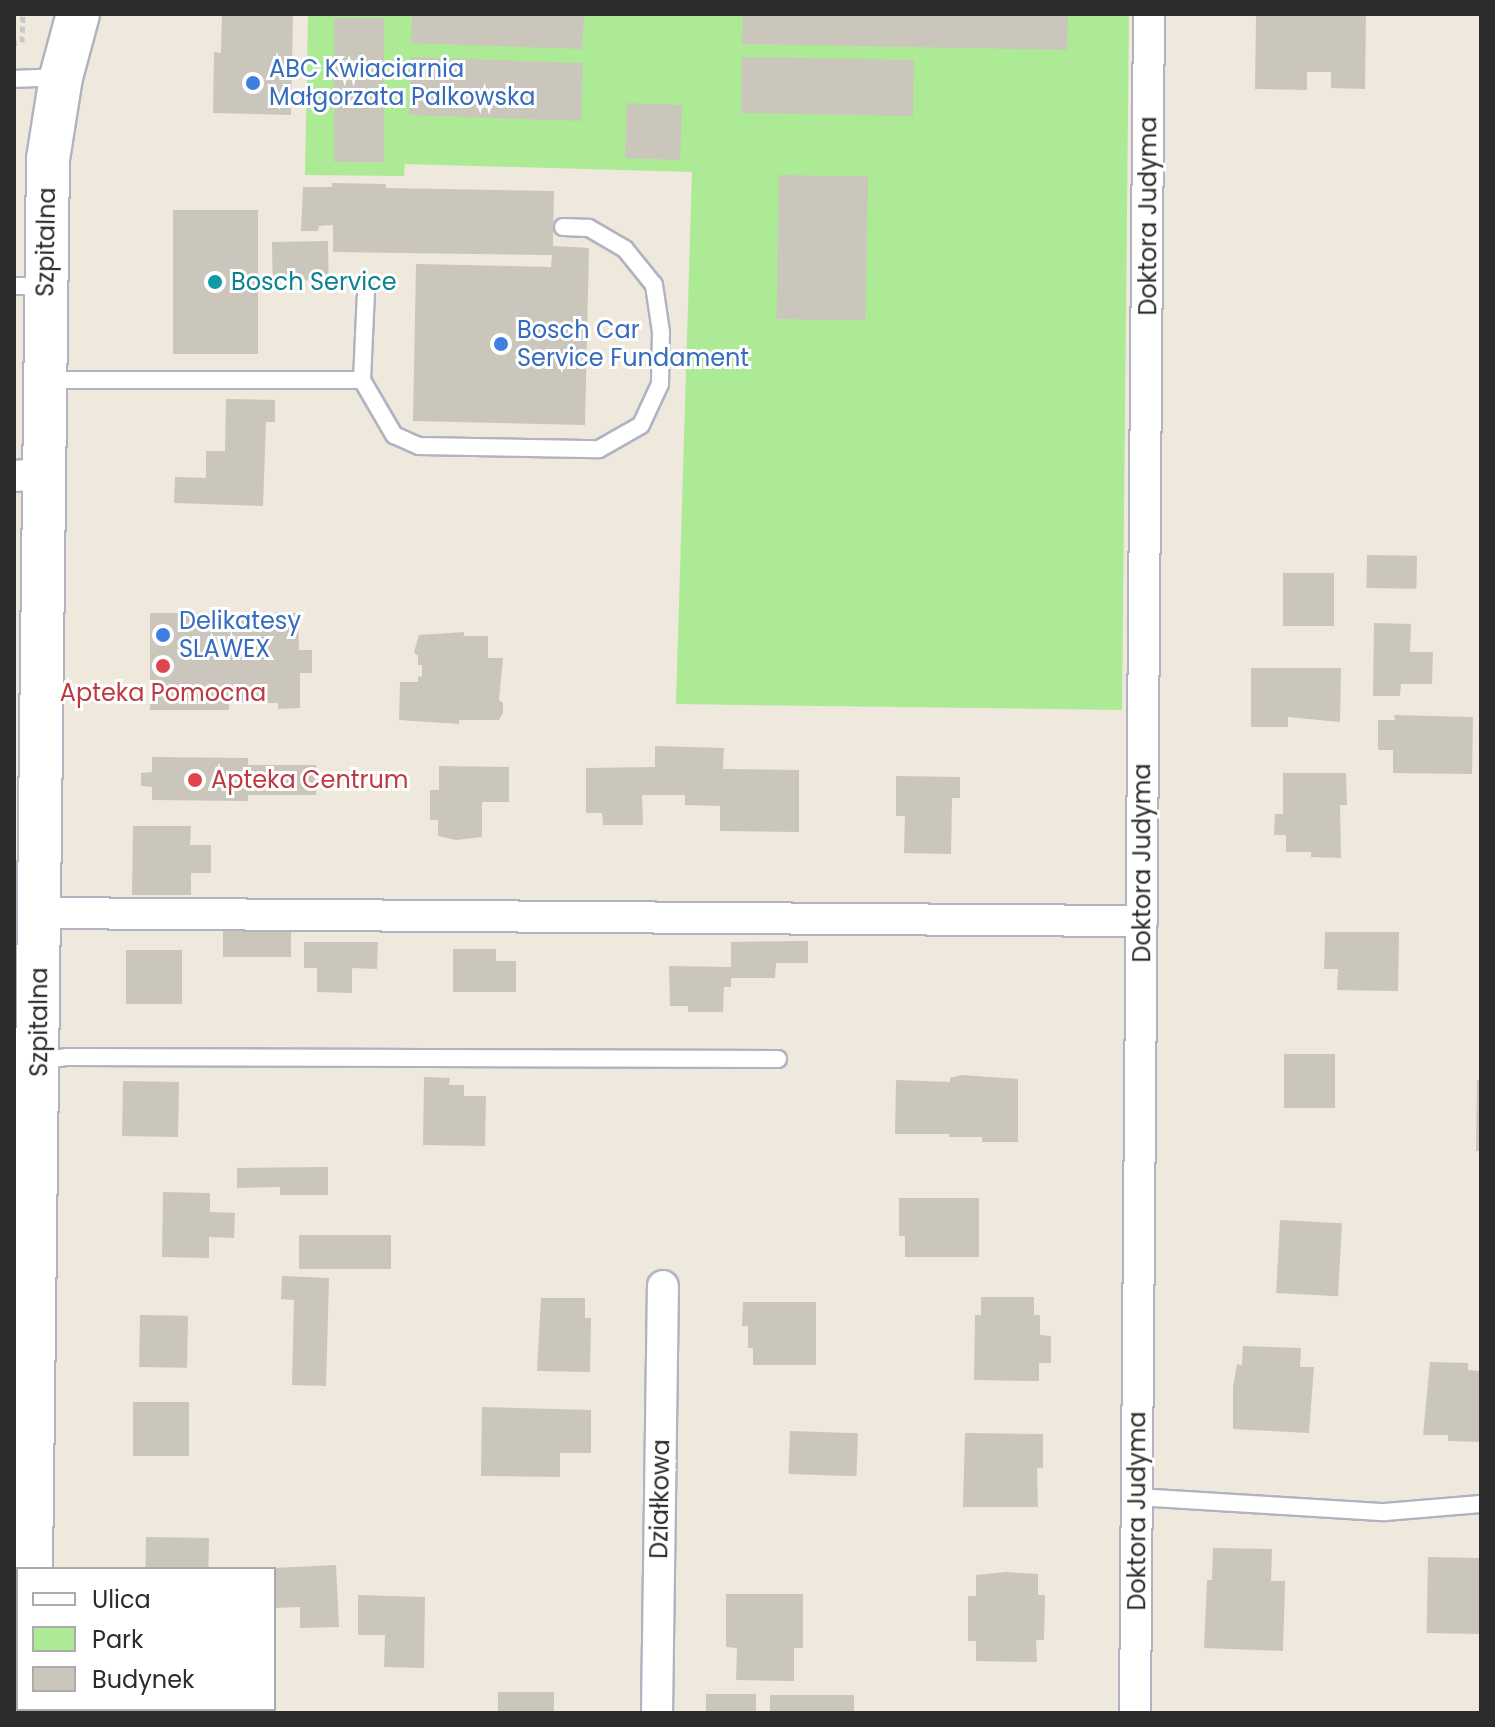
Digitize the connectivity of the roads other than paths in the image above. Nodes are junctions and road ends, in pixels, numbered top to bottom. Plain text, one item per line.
1 (78, 14) edge
2 (1149, 14) edge
3 (61, 77) junction
4 (14, 79) edge
5 (563, 227) dead end
6 (30, 286) edge
7 (366, 291) dead end
8 (44, 380) junction
9 (362, 380) junction
10 (28, 475) edge
11 (39, 913) junction
12 (1142, 921) junction
13 (778, 1059) dead end
14 (26, 1063) edge
15 (25, 1282) edge
16 (663, 1286) dead end
17 (1137, 1497) junction
18 (1481, 1504) edge
19 (25, 1549) edge
20 (657, 1713) edge
21 (1135, 1713) edge

1 - 3 street, Szpitalna
2 - 12 street, Doktora Judyma
3 - 4 lane
3 - 6 street, Szpitalna
5 - 9 lane
6 - 8 street, Szpitalna
7 - 9 lane
8 - 9 lane
8 - 10 street, Szpitalna
10 - 11 street, Szpitalna
11 - 12 street
11 - 14 street, Szpitalna
12 - 17 street, Doktora Judyma
13 - 14 lane
14 - 15 street, Szpitalna
15 - 19 street, Szpitalna
16 - 20 street, Działkowa
17 - 18 lane
17 - 21 street, Doktora Judyma

